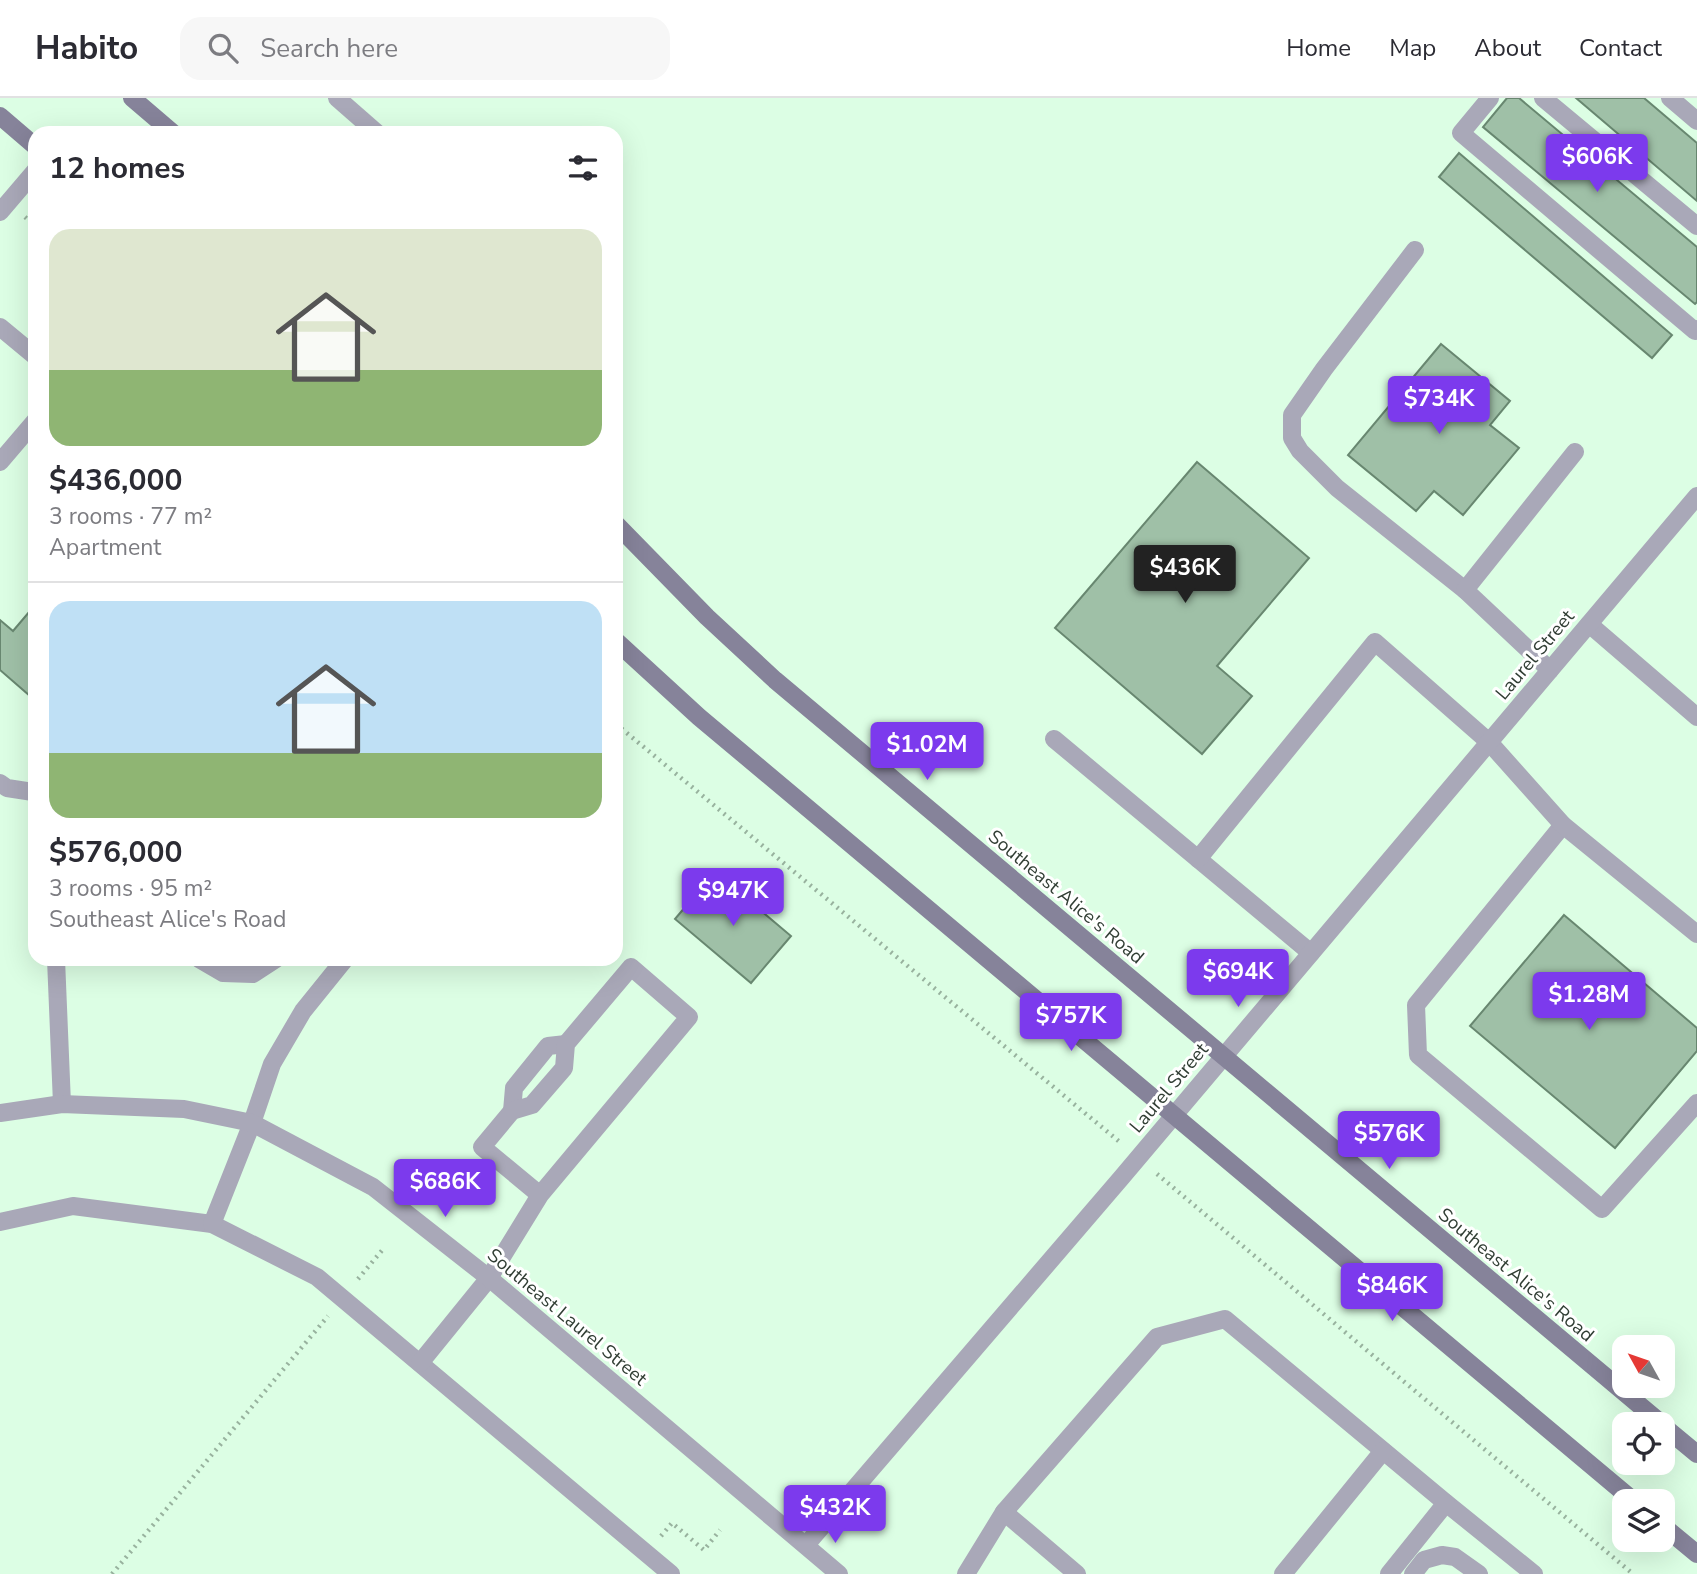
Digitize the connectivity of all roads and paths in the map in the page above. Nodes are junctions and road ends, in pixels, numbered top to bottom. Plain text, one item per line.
1 (133, 98) edge
2 (337, 98) edge
3 (1490, 98) edge
4 (1543, 98) edge
5 (1670, 98) edge
6 (0, 117) edge
7 (1697, 121) edge
8 (165, 126) edge
9 (369, 126) edge
10 (28, 140) edge
11 (28, 179) edge
12 (0, 212) edge
13 (1697, 226) edge
14 (1415, 250) dead end
15 (0, 327) edge
16 (1697, 329) edge
17 (28, 350) edge
18 (28, 430) edge
19 (1575, 452) dead end
20 (0, 462) edge
21 (1697, 496) edge
22 (623, 531) edge
23 (1465, 590) junction
24 (1589, 624) junction
25 (623, 647) edge
26 (1550, 670) junction
27 (1697, 717) edge
28 (623, 730) edge
29 (1054, 739) dead end
30 (1489, 742) junction
31 (0, 783) edge
32 (28, 792) edge
33 (1563, 825) junction
34 (1198, 859) junction
35 (1697, 934) edge
36 (1311, 953) junction
37 (56, 966) edge
38 (212, 966) edge
39 (265, 966) edge
40 (339, 966) edge
41 (566, 1044) junction
42 (1223, 1057) junction
43 (1697, 1103) edge
44 (62, 1104) junction
45 (512, 1111) junction
46 (0, 1113) edge
47 (1174, 1115) junction
48 (252, 1124) junction
49 (1100, 1127) dead end
50 (1180, 1192) dead end
51 (540, 1195) junction
52 (0, 1222) edge
53 (212, 1224) junction
54 (384, 1248) dead end
55 (489, 1278) junction
56 (342, 1298) junction
57 (420, 1363) junction
58 (1646, 1412) edge
59 (1675, 1436) edge
60 (1383, 1451) junction
61 (1697, 1454) edge
62 (1620, 1489) edge
63 (1446, 1503) junction
64 (1004, 1512) junction
65 (1675, 1536) edge
66 (806, 1545) junction
67 (1697, 1554) edge
68 (112, 1574) edge
69 (671, 1574) edge
70 (839, 1574) edge
71 (967, 1574) edge
72 (1077, 1574) edge
73 (1283, 1574) edge
74 (1389, 1574) edge
75 (1413, 1574) edge
76 (1479, 1574) edge
77 (1534, 1574) edge
78 (1633, 1574) edge

1 - 8 main road
2 - 9 street
3 - 16 street
4 - 13 street
5 - 7 street
6 - 10 main road
11 - 12 street
14 - 23 street
15 - 17 street
18 - 20 street
19 - 23 street
21 - 24 street, Laurel Street
22 - 42 main road, Southeast Alice's Road
23 - 26 street
24 - 26 street, Laurel Street
24 - 27 street
25 - 47 main road
26 - 30 street, Laurel Street
28 - 49 path
29 - 34 street
30 - 33 street
30 - 34 street
30 - 36 street, Laurel Street
31 - 32 street
33 - 35 street
33 - 43 street
34 - 36 street
36 - 42 street, Laurel Street
37 - 44 street
38 - 39 street
40 - 48 street
41 - 45 street
41 - 45 street
41 - 51 street
42 - 47 street, Laurel Street
42 - 58 main road, Southeast Alice's Road
44 - 46 street, Southeast Laurel Street
44 - 48 street, Southeast Laurel Street
45 - 51 street
47 - 62 main road
47 - 66 street, Laurel Street
48 - 53 street
48 - 55 street, Southeast Laurel Street
50 - 78 path
51 - 55 street
52 - 53 street
53 - 56 street
54 - 56 path
55 - 57 street
55 - 66 street, Southeast Laurel Street
56 - 57 street
56 - 68 path
57 - 69 street
59 - 61 main road, Southeast Alice's Road
60 - 63 street
60 - 64 street
60 - 73 street
63 - 74 street
63 - 77 street
64 - 71 street
64 - 72 street
65 - 67 main road
66 - 70 street, Southeast Laurel Street
75 - 76 street

